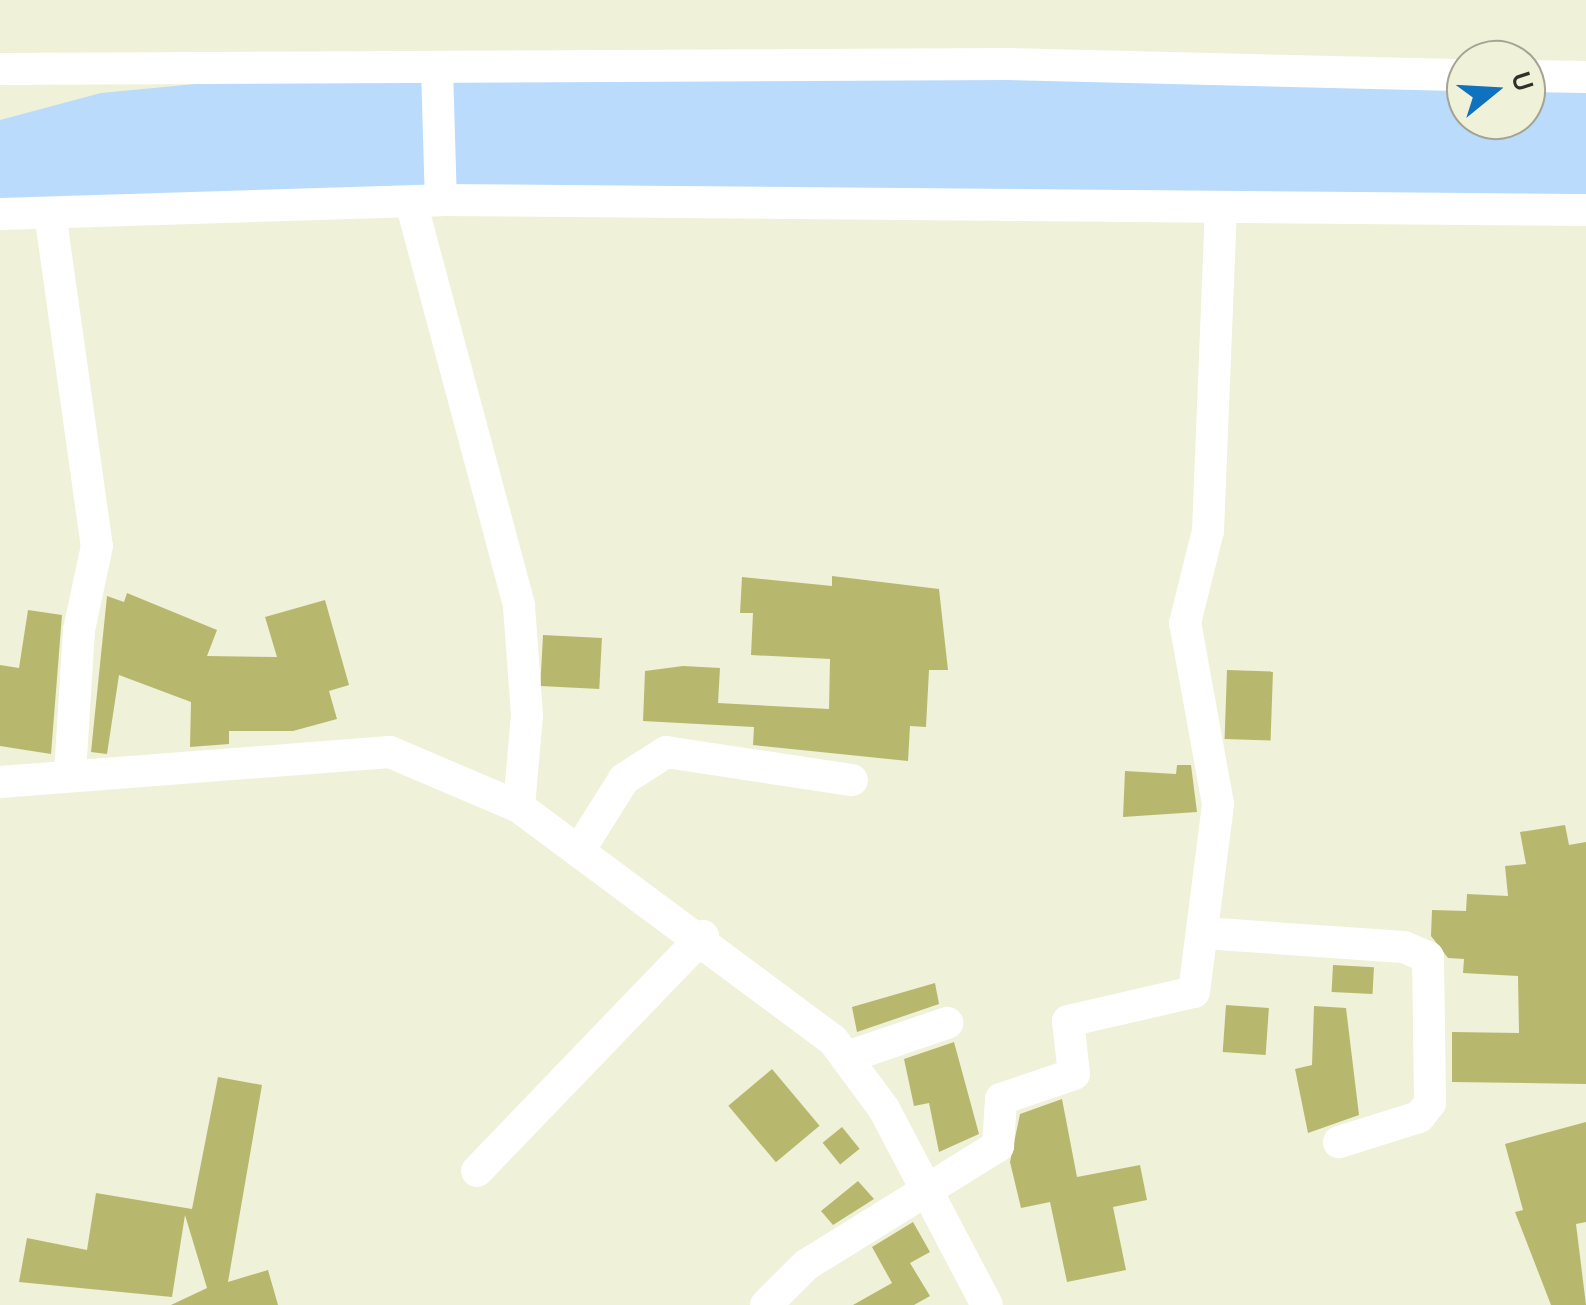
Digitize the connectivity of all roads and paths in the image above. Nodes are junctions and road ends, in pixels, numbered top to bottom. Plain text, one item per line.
1 (0, 68) edge
2 (437, 69) junction
3 (1446, 74) edge
4 (1546, 76) edge
5 (1586, 76) edge
6 (429, 190) junction
7 (1221, 210) junction
8 (1586, 210) edge
9 (50, 213) junction
10 (0, 214) edge
11 (70, 775) junction
12 (852, 780) dead end
13 (0, 782) edge
14 (519, 807) junction
15 (580, 849) junction
16 (1203, 933) junction
17 (702, 936) junction
18 (947, 1023) dead end
19 (847, 1057) junction
20 (1339, 1142) dead end
21 (477, 1171) dead end
22 (924, 1187) junction
23 (766, 1305) edge
24 (987, 1305) edge

1 - 2 street
2 - 3 street
2 - 6 street
4 - 5 street
6 - 7 street
6 - 9 street
6 - 14 street
7 - 8 street
7 - 16 street
9 - 10 street
9 - 11 street
11 - 13 street
11 - 14 street
12 - 15 street
14 - 15 street
15 - 17 street
16 - 20 street
16 - 22 street
17 - 19 street
17 - 21 street
18 - 19 street
19 - 22 street
22 - 23 street
22 - 24 street

